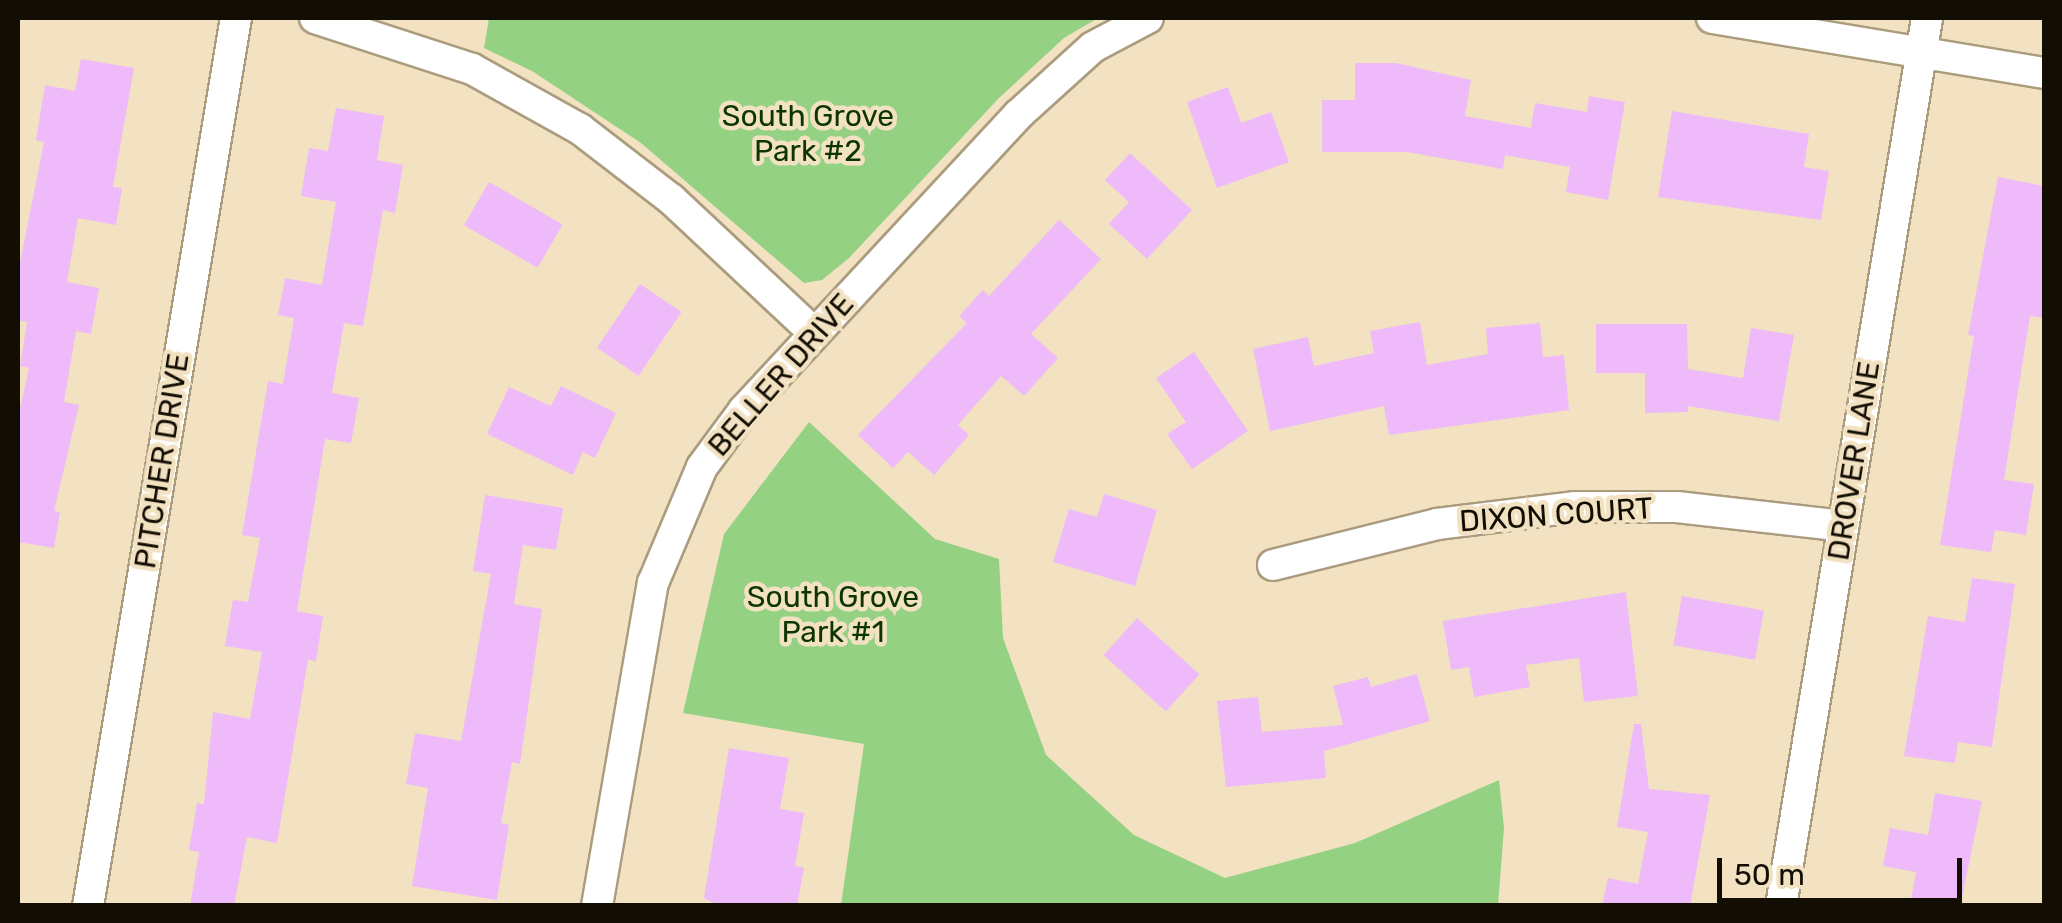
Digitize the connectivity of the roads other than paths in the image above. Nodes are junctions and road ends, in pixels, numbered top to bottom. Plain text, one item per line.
1 (236, 18) edge
2 (315, 18) edge
3 (1148, 18) edge
4 (1712, 18) edge
5 (1927, 18) edge
6 (1921, 52) junction
7 (2044, 72) edge
8 (814, 332) junction
9 (1843, 526) junction
10 (1273, 566) dead end
11 (88, 906) edge
12 (598, 906) edge
13 (1782, 906) edge

1 - 11 street, PITCHER DRIVE
2 - 8 street
3 - 8 street, BELLER DRIVE
4 - 6 street
5 - 6 street, DROVER LANE
6 - 7 street
6 - 9 street, DROVER LANE
8 - 12 street, BELLER DRIVE
9 - 10 street, DIXON COURT
9 - 13 street, DROVER LANE

